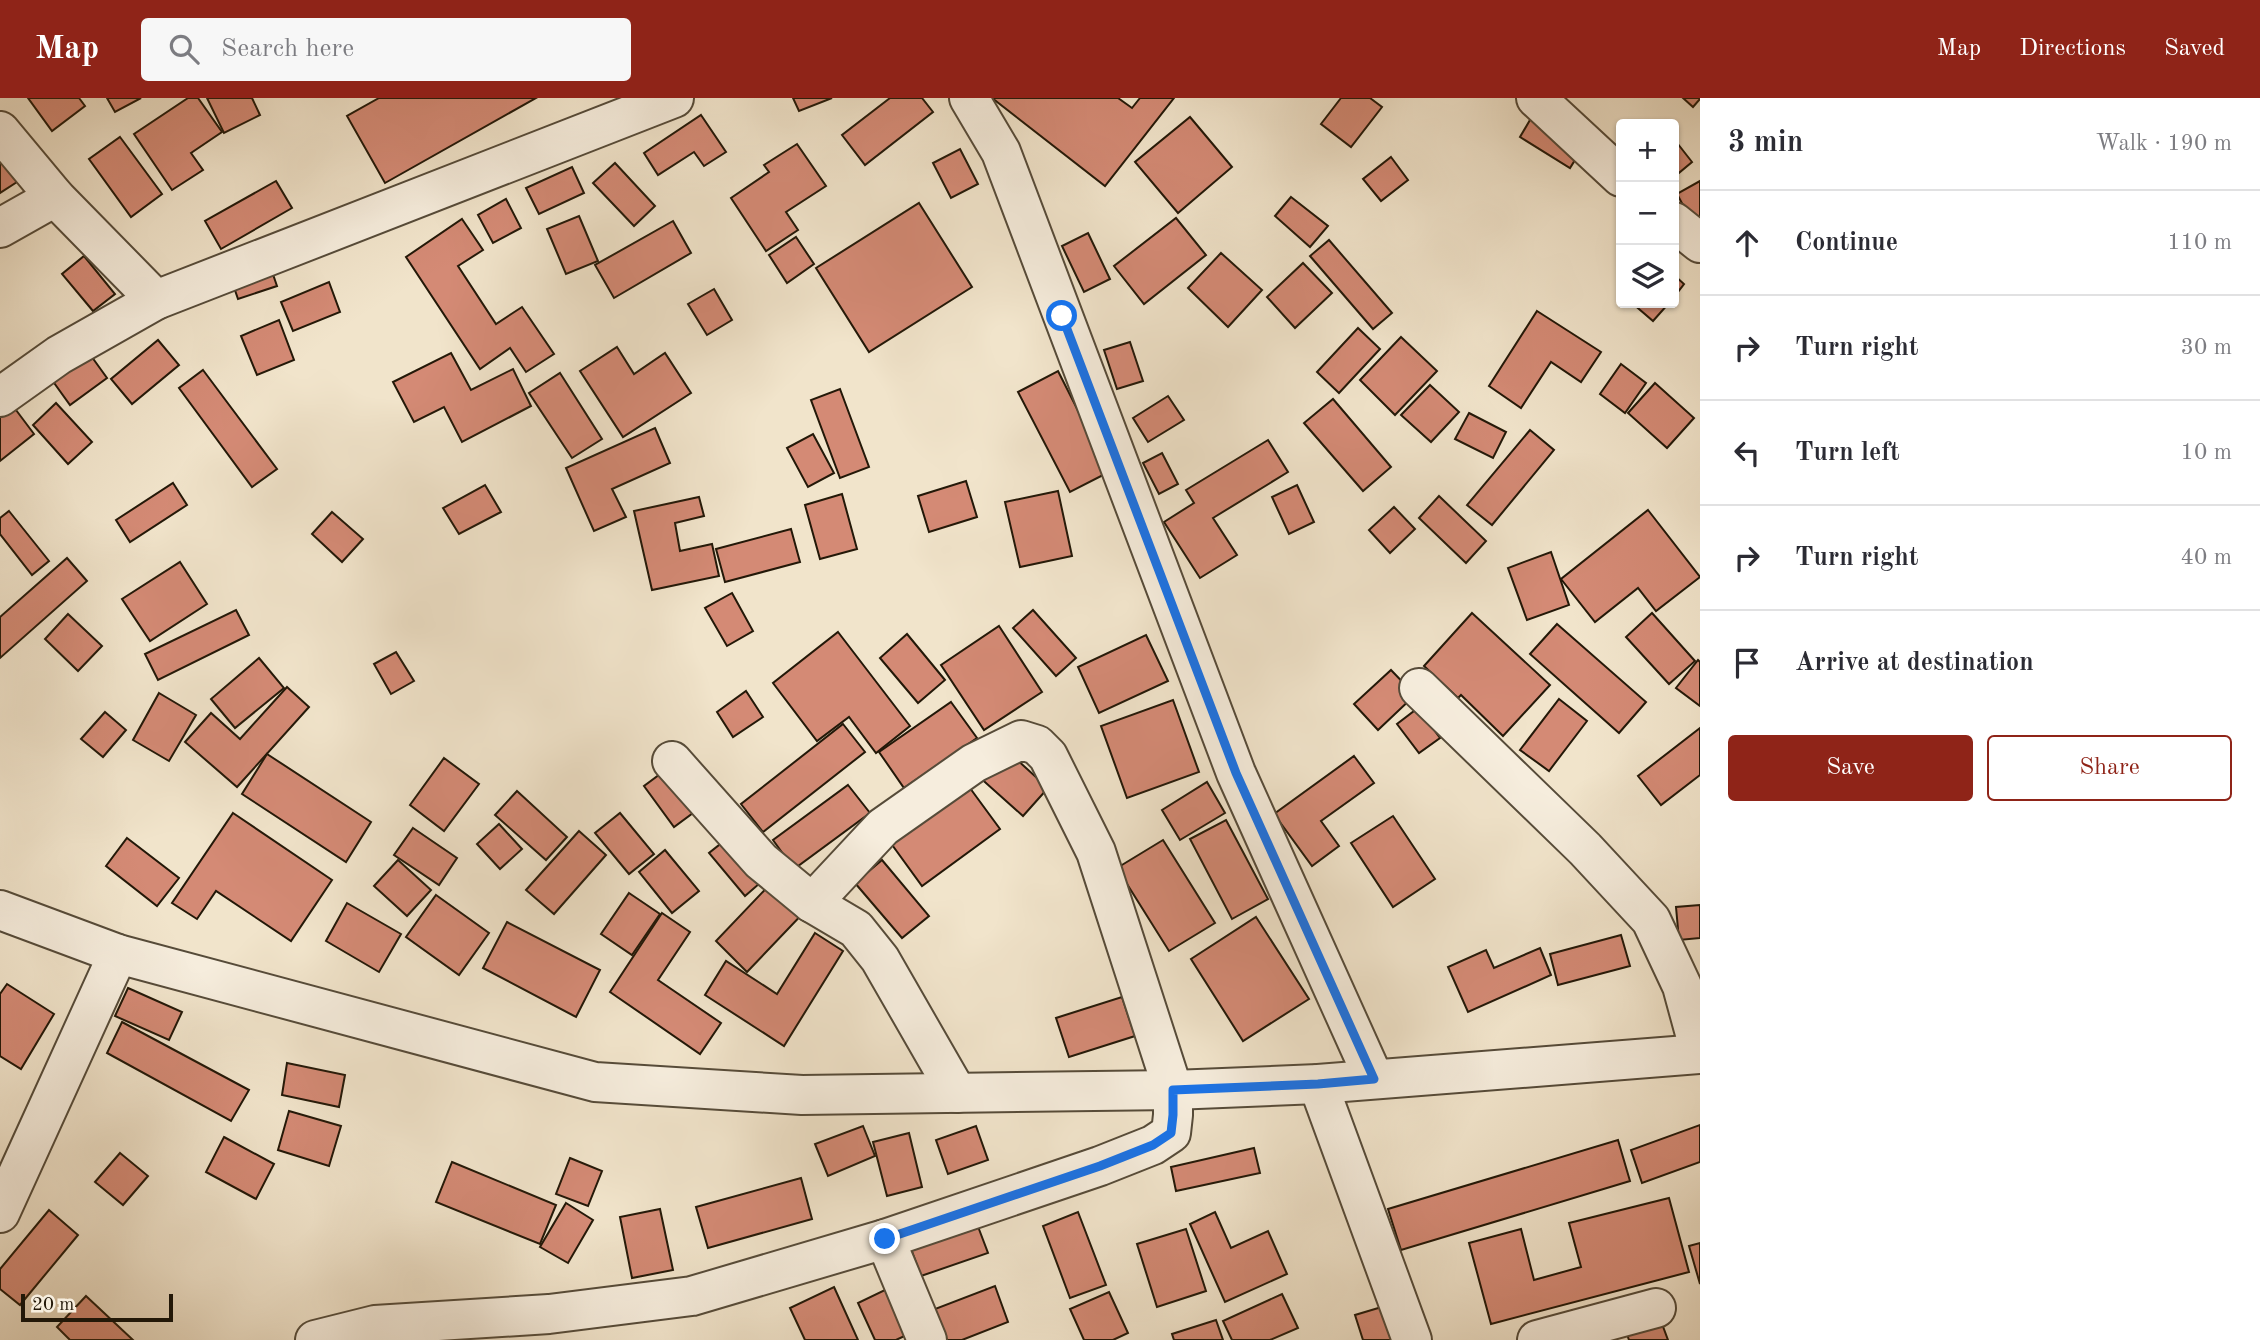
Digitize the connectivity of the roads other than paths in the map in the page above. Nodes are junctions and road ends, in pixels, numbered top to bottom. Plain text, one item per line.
1 (674, 98) edge
2 (969, 98) edge
3 (1536, 98) edge
4 (0, 131) edge
5 (1616, 172) edge
6 (55, 197) junction
7 (1679, 226) edge
8 (0, 228) edge
9 (1700, 243) edge
10 (156, 300) junction
11 (0, 397) edge
12 (1419, 688) dead end
13 (672, 761) dead end
14 (812, 903) junction
15 (0, 910) edge
16 (118, 954) junction
17 (1700, 1053) edge
18 (1374, 1079) junction
19 (1318, 1084) junction
20 (1173, 1090) junction
21 (957, 1093) junction
22 (0, 1213) edge
23 (885, 1239) junction
24 (1656, 1308) dead end
25 (315, 1340) edge
26 (927, 1340) edge
27 (1412, 1340) edge
28 (1537, 1340) edge

1 - 10 street
2 - 18 street
3 - 5 street
4 - 6 street
6 - 8 street
6 - 10 street
7 - 9 street
10 - 11 street
12 - 17 street
13 - 14 street
14 - 20 street
14 - 21 street
15 - 16 street
16 - 21 street
16 - 22 street
17 - 18 street
18 - 19 street
19 - 20 street
19 - 27 street
20 - 21 street
20 - 23 street
23 - 25 street
23 - 26 street
24 - 28 street

